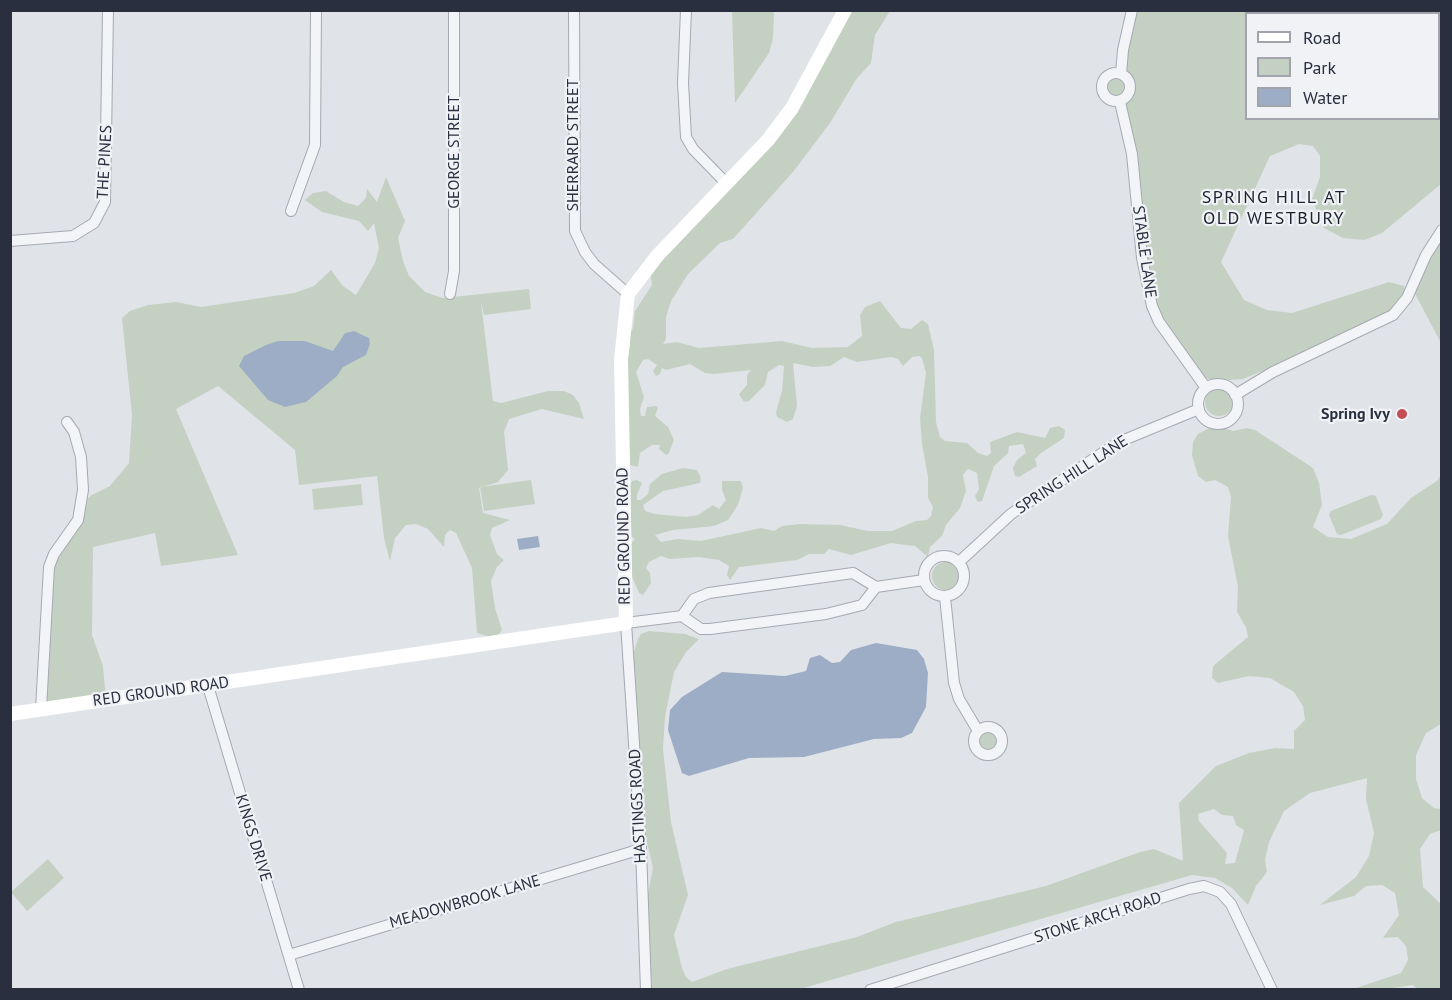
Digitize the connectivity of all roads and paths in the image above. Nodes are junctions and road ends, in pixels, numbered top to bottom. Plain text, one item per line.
1 (108, 10) edge
2 (316, 10) edge
3 (454, 10) edge
4 (574, 10) edge
5 (686, 10) edge
6 (845, 10) edge
7 (1132, 10) edge
8 (1121, 74) junction
9 (1120, 102) junction
10 (727, 184) junction
11 (291, 211) dead end
12 (1442, 230) edge
13 (10, 241) edge
14 (450, 294) dead end
15 (628, 294) junction
16 (1206, 388) junction
17 (1235, 395) junction
18 (1199, 409) junction
19 (67, 422) dead end
20 (959, 562) junction
21 (924, 580) junction
22 (876, 587) junction
23 (945, 597) junction
24 (682, 616) junction
25 (626, 623) junction
26 (208, 686) junction
27 (41, 709) junction
28 (10, 714) edge
29 (978, 731) dead end
30 (641, 849) junction
31 (289, 955) junction
32 (299, 990) edge
33 (646, 990) edge
34 (870, 990) edge
35 (1272, 990) edge

1 - 13 street, THE PINES
2 - 11 street
3 - 14 street, GEORGE STREET
4 - 15 street, SHERRARD STREET
5 - 10 street
6 - 10 street
7 - 8 street, STABLE LANE
8 - 9 street, STABLE LANE
8 - 9 street
9 - 16 street, STABLE LANE
10 - 15 street
12 - 17 street
15 - 25 street, RED GROUND ROAD
16 - 17 street
16 - 18 street
17 - 18 street
18 - 20 street, SPRING HILL LANE
19 - 27 street
20 - 21 street
20 - 23 street
21 - 22 street
21 - 23 street
22 - 24 street
22 - 24 street
23 - 29 street
24 - 25 street
25 - 26 street, RED GROUND ROAD
25 - 30 street, HASTINGS ROAD
26 - 27 street, RED GROUND ROAD
26 - 31 street, KINGS DRIVE
27 - 28 street, RED GROUND ROAD
30 - 31 street, MEADOWBROOK LANE
30 - 33 street, HASTINGS ROAD
31 - 32 street, KINGS DRIVE
34 - 35 street, STONE ARCH ROAD

